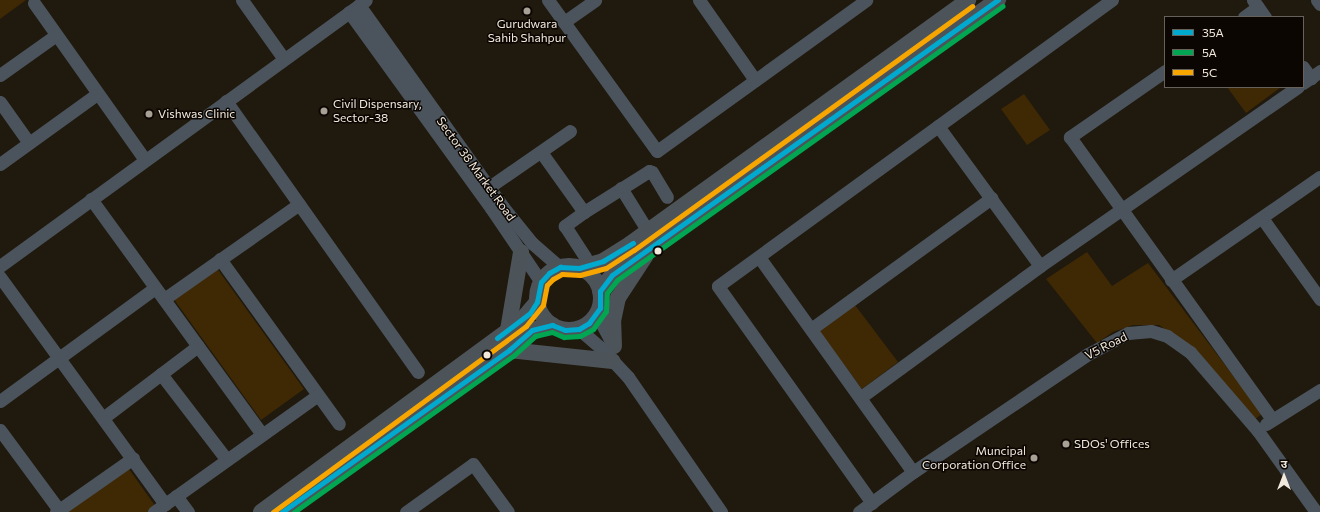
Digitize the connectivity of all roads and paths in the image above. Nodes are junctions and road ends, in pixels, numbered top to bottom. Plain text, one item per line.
1 (242, 0) edge
2 (548, 0) edge
3 (595, 0) edge
4 (699, 0) edge
5 (866, 0) edge
6 (968, 0) edge
7 (998, 0) edge
8 (1112, 0) edge
9 (1317, 0) edge
10 (34, 3) dead end
11 (1320, 4) edge
12 (358, 6) edge
13 (1259, 8) edge
14 (1246, 16) edge
15 (564, 22) junction
16 (56, 35) junction
17 (284, 59) junction
18 (1304, 68) edge
19 (1164, 72) edge
20 (0, 75) edge
21 (1311, 77) edge
22 (755, 80) junction
23 (1297, 88) edge
24 (97, 94) junction
25 (226, 101) junction
26 (0, 102) edge
27 (938, 126) junction
28 (570, 131) dead end
29 (30, 143) junction
30 (541, 152) junction
31 (145, 160) junction
32 (0, 164) edge
33 (1320, 177) edge
34 (621, 188) junction
35 (485, 190) junction
36 (667, 197) dead end
37 (991, 198) junction
38 (91, 199) junction
39 (299, 204) junction
40 (1123, 210) junction
41 (584, 212) junction
42 (1262, 218) junction
43 (644, 226) dead end
44 (654, 244) junction
45 (521, 252) junction
46 (759, 258) junction
47 (220, 259) junction
48 (582, 262) junction
49 (0, 266) edge
50 (1040, 266) junction
51 (560, 267) junction
52 (0, 277) edge
53 (1171, 280) junction
54 (541, 282) junction
55 (155, 288) junction
56 (600, 291) junction
57 (164, 299) junction
58 (1320, 299) edge
59 (537, 302) junction
60 (597, 315) junction
61 (552, 325) junction
62 (579, 329) junction
63 (811, 329) junction
64 (508, 330) junction
65 (198, 346) junction
66 (510, 350) junction
67 (613, 353) junction
68 (58, 359) junction
69 (418, 372) dead end
70 (161, 374) junction
71 (1320, 390) edge
72 (318, 395) junction
73 (861, 397) junction
74 (0, 401) edge
75 (103, 418) junction
76 (1272, 419) junction
77 (339, 424) dead end
78 (0, 430) edge
79 (1258, 431) junction
80 (262, 434) junction
81 (133, 458) junction
82 (227, 460) junction
83 (913, 472) junction
84 (171, 500) junction
85 (872, 503) junction
86 (423, 507) edge
87 (58, 511) edge
88 (154, 512) edge
89 (188, 512) edge
90 (261, 512) edge
91 (282, 512) edge
92 (406, 512) edge
93 (508, 512) edge
94 (721, 512) edge
95 (860, 512) edge
96 (1316, 512) edge

1 - 17 street
2 - 15 street
3 - 15 street
4 - 22 street
5 - 22 street
6 - 48 main road
7 - 44 main road
8 - 27 street
9 - 11 street
10 - 16 street
12 - 17 street
12 - 35 street, Sector 38 Market Road
13 - 14 street
15 - 22 street
16 - 20 street
16 - 24 street
17 - 25 street
18 - 21 street
19 - 40 street
23 - 40 street
24 - 29 street
24 - 31 street
25 - 31 street
25 - 39 street
26 - 29 street
27 - 37 street
27 - 46 street
28 - 30 street
29 - 32 street
30 - 35 street
30 - 41 street
31 - 38 street
33 - 42 street
34 - 36 street
34 - 41 street
34 - 43 street
35 - 45 street, Sector 38 Market Road
35 - 51 street, Sector 38 Market Road
37 - 50 street
37 - 63 street
38 - 49 street
38 - 55 street
39 - 47 street
39 - 69 street
40 - 50 street
40 - 53 street
41 - 48 street
42 - 53 street
42 - 58 street
44 - 56 main road
44 - 67 main road
45 - 54 street, Sector 38 Market Road
45 - 64 main road
46 - 63 street
46 - 85 street
47 - 57 street
47 - 72 street
48 - 51 main road
48 - 56 main road
50 - 73 street
51 - 54 main road
52 - 68 street
53 - 76 street
54 - 59 main road
55 - 57 street
55 - 68 street
56 - 60 main road
57 - 65 street
59 - 61 main road
59 - 64 main road
60 - 62 main road
60 - 67 street
61 - 62 main road
61 - 66 main road
62 - 67 street
63 - 73 street
64 - 90 main road
65 - 70 street
65 - 80 street
66 - 67 main road
66 - 91 main road
67 - 94 street
68 - 74 street
68 - 75 street
70 - 75 street
70 - 82 street
71 - 76 street
72 - 77 street
72 - 80 street
73 - 83 street
75 - 81 street
76 - 79 street
78 - 87 street
79 - 83 street, V5 Road
79 - 96 street, V5 Road
80 - 82 street
81 - 84 street
81 - 87 street
82 - 84 street
83 - 85 street, V5 Road
84 - 88 street
84 - 89 street
85 - 95 street, V5 Road
86 - 92 street
86 - 93 street

